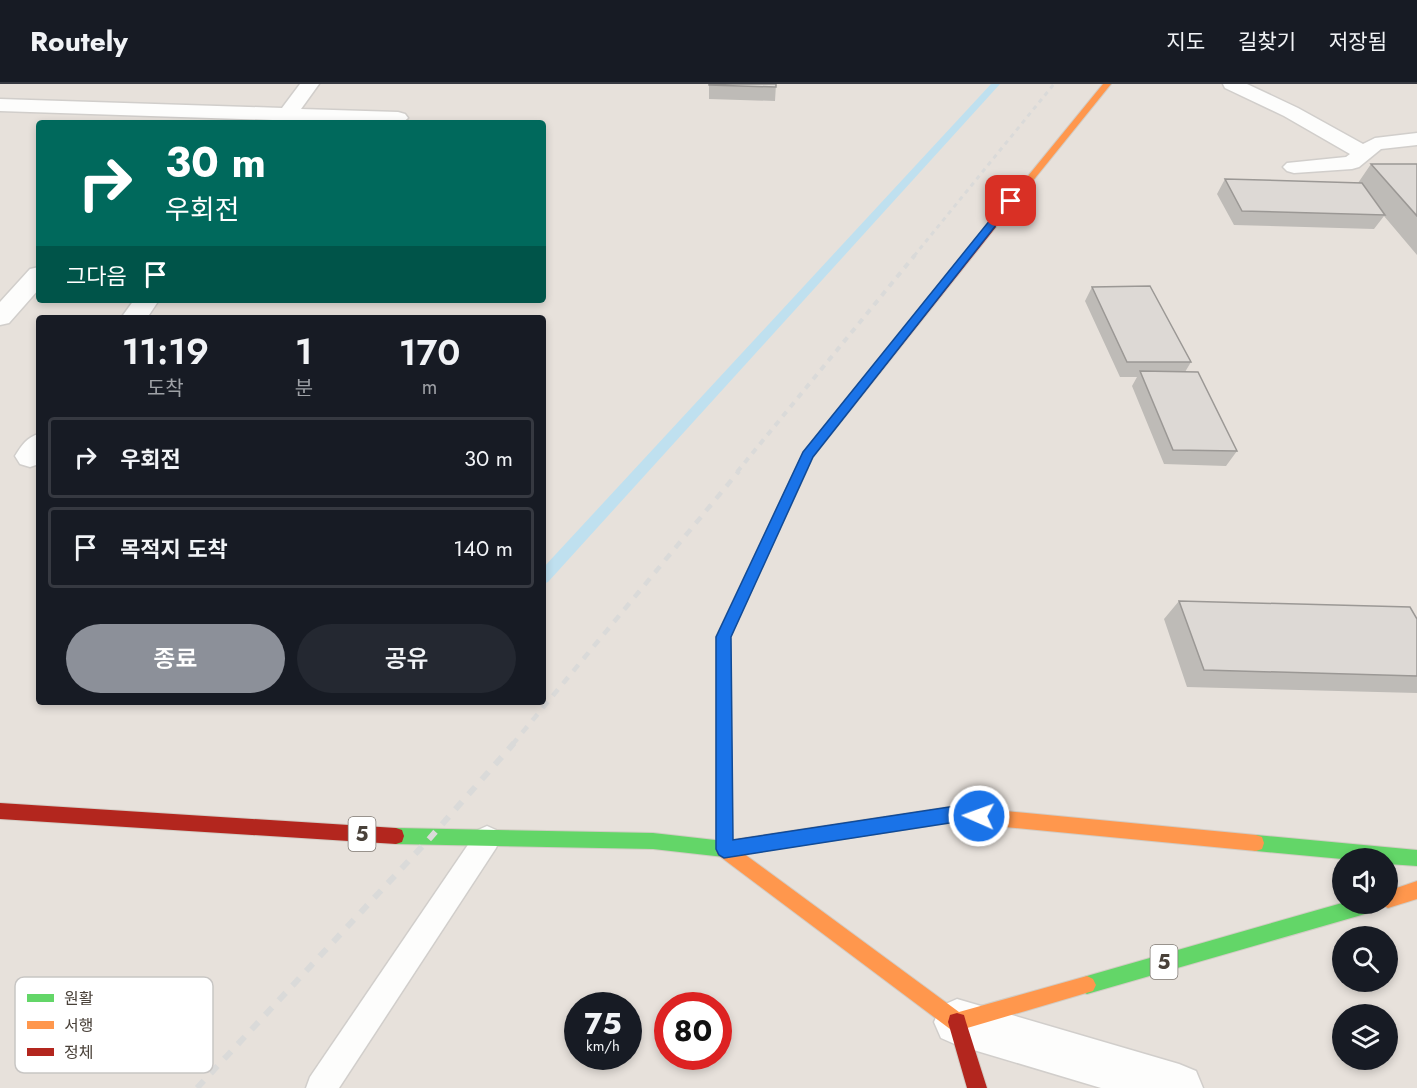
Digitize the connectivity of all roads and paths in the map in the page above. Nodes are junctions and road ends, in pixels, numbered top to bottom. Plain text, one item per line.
1 (310, 84) edge
2 (1107, 84) edge
3 (1232, 84) edge
4 (0, 105) edge
5 (180, 118) edge
6 (398, 118) dead end
7 (284, 119) edge
8 (1417, 139) edge
9 (1364, 153) junction
10 (1294, 167) dead end
11 (36, 277) edge
12 (0, 317) edge
13 (0, 811) edge
14 (487, 839) junction
15 (724, 849) junction
16 (1417, 858) edge
17 (1417, 890) edge
18 (1398, 895) edge
19 (1334, 914) edge
20 (957, 1022) junction
21 (321, 1088) edge
22 (978, 1088) edge
23 (1179, 1088) edge

1 - 7 street
2 - 15 main road
3 - 9 street
4 - 5 street
5 - 7 street
6 - 7 street
8 - 9 street
9 - 10 street
11 - 12 street
13 - 14 main road, 5
14 - 15 main road, 5
14 - 21 lane
15 - 16 main road
15 - 20 main road
17 - 18 main road
19 - 20 main road, 5
20 - 22 main road
20 - 23 street

